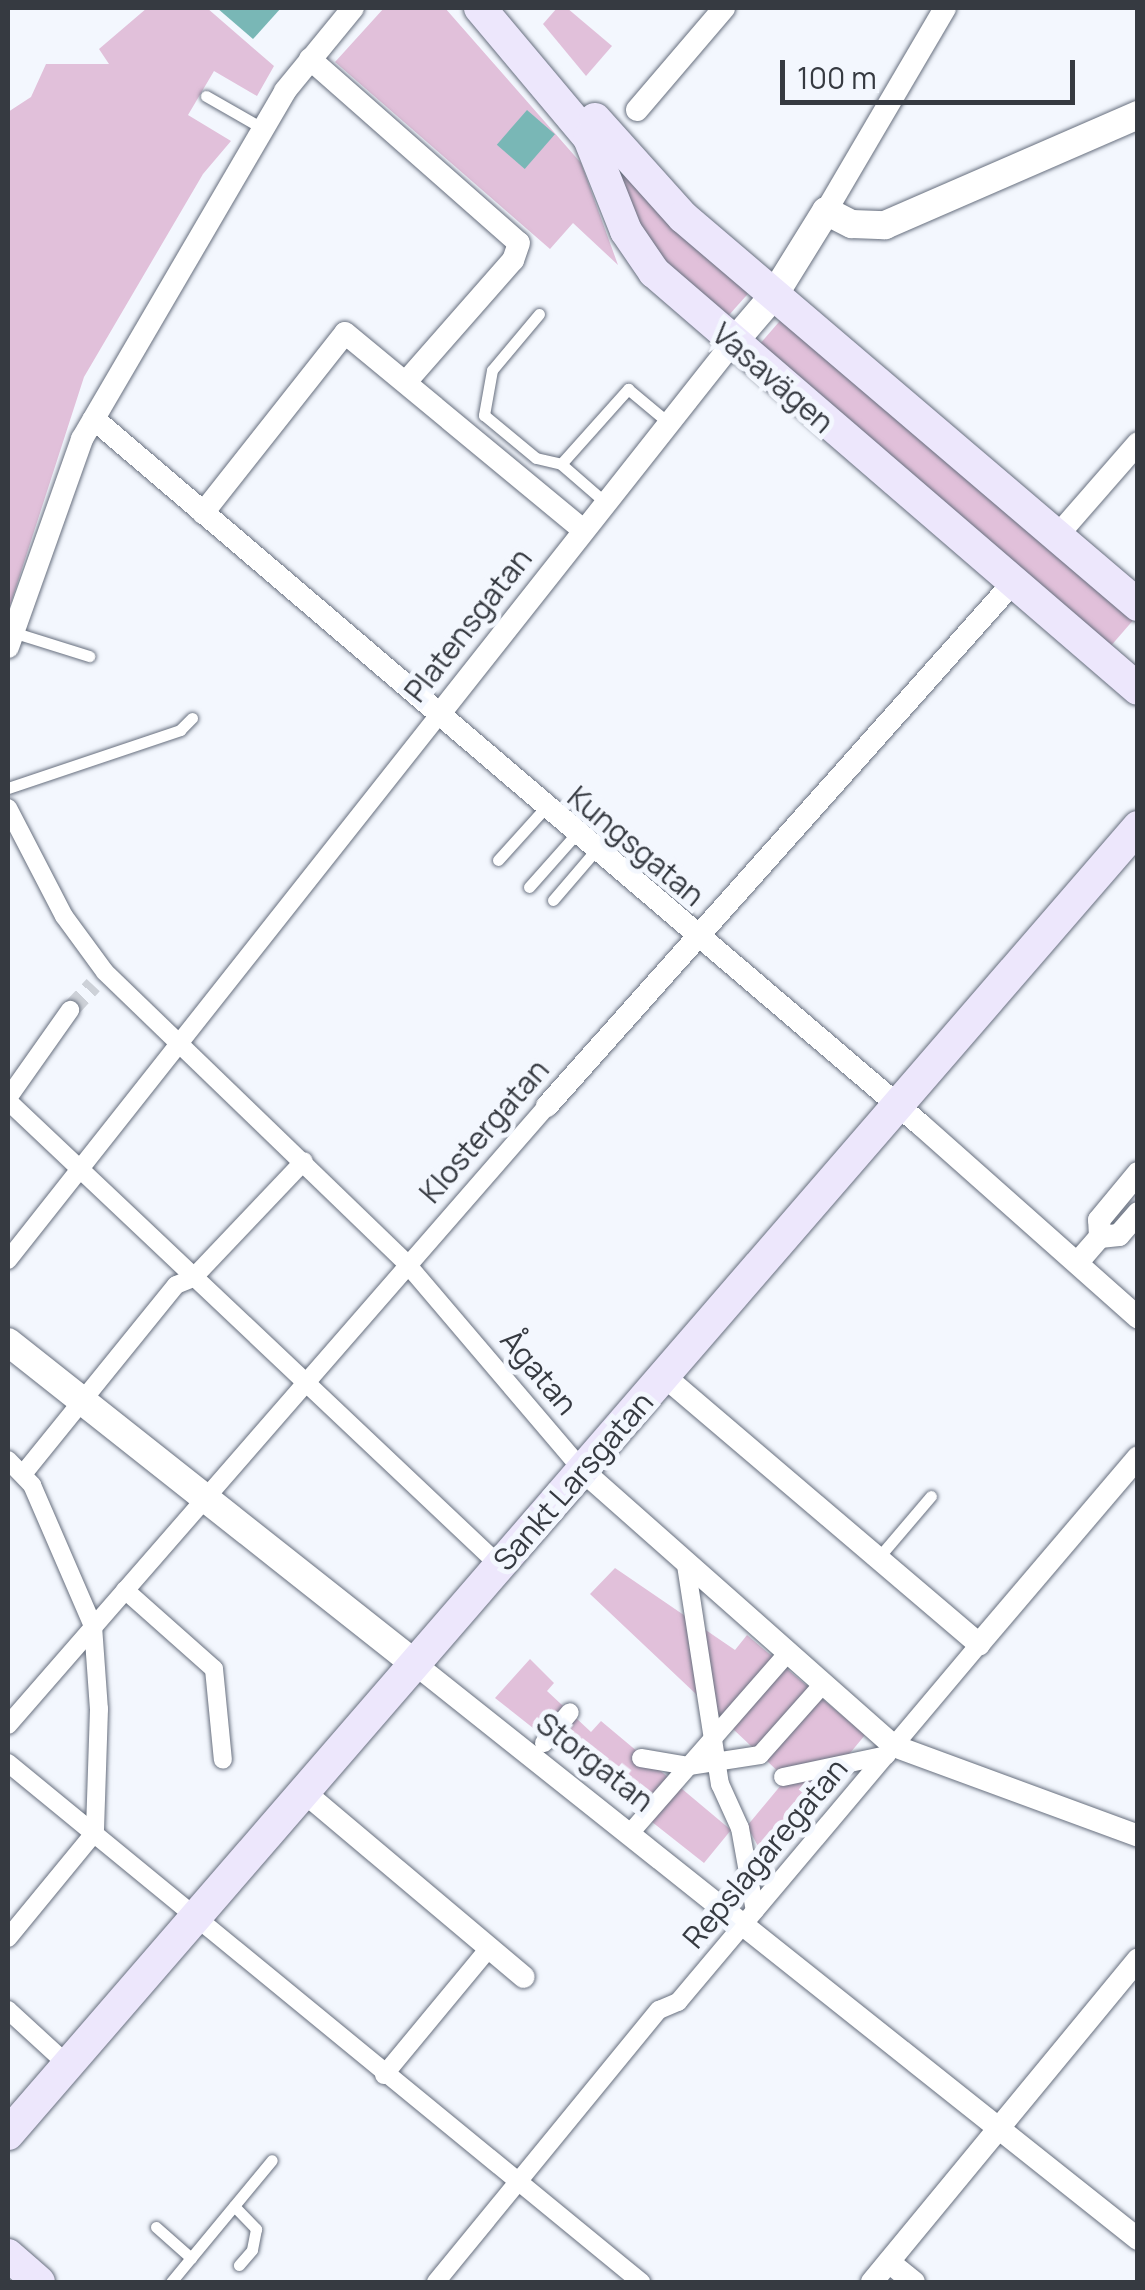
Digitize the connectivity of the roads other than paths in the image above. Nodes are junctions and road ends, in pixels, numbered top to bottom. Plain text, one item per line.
1 (353, 8) edge
2 (480, 8) edge
3 (504, 8) edge
4 (724, 8) edge
5 (945, 8) edge
6 (310, 59) junction
7 (206, 96) dead end
8 (636, 110) dead end
9 (1138, 115) edge
10 (262, 128) junction
11 (826, 211) junction
12 (774, 295) junction
13 (539, 314) dead end
14 (733, 344) junction
15 (406, 382) junction
16 (484, 415) junction
17 (94, 420) junction
18 (670, 424) junction
19 (468, 434) junction
20 (1138, 443) edge
21 (562, 464) junction
22 (606, 503) junction
23 (203, 513) junction
24 (584, 531) junction
25 (1057, 536) junction
26 (1012, 584) junction
27 (1138, 606) edge
28 (10, 639) edge
29 (89, 656) dead end
30 (1138, 689) edge
31 (438, 716) junction
32 (192, 718) dead end
33 (8, 788) edge
34 (8, 808) edge
35 (545, 808) junction
36 (1138, 827) edge
37 (576, 834) junction
38 (595, 851) junction
39 (498, 860) dead end
40 (528, 887) dead end
41 (553, 900) dead end
42 (697, 936) junction
43 (70, 1010) tunnel mouth
44 (179, 1044) junction
45 (8, 1100) edge
46 (898, 1105) junction
47 (547, 1106) joint
48 (304, 1160) junction
49 (78, 1171) junction
50 (1138, 1173) edge
51 (1138, 1213) edge
52 (1100, 1238) junction
53 (8, 1260) edge
54 (1078, 1262) junction
55 (407, 1264) junction
56 (193, 1278) junction
57 (1138, 1318) edge
58 (8, 1342) edge
59 (664, 1376) junction
60 (306, 1382) junction
61 (82, 1403) junction
62 (1138, 1457) edge
63 (8, 1460) edge
64 (24, 1474) junction
65 (593, 1490) junction
66 (932, 1496) dead end
67 (203, 1501) junction
68 (879, 1557) junction
69 (500, 1566) junction
70 (686, 1566) junction
71 (125, 1590) junction
72 (93, 1626) junction
73 (979, 1644) junction
74 (787, 1654) junction
75 (415, 1664) junction
76 (822, 1684) junction
77 (570, 1712) dead end
78 (8, 1724) edge
79 (712, 1739) junction
80 (544, 1744) dead end
81 (890, 1750) junction
82 (641, 1758) dead end
83 (223, 1760) dead end
84 (8, 1763) edge
85 (716, 1763) junction
86 (688, 1766) junction
87 (784, 1776) dead end
88 (304, 1792) junction
89 (95, 1832) junction
90 (631, 1832) junction
91 (1138, 1836) edge
92 (750, 1917) junction
93 (196, 1919) junction
94 (8, 1938) edge
95 (489, 1948) junction
96 (1138, 1959) edge
97 (524, 1977) dead end
98 (8, 2010) edge
99 (66, 2064) junction
100 (384, 2075) junction
101 (998, 2127) junction
102 (8, 2134) edge
103 (272, 2160) dead end
104 (517, 2182) junction
105 (234, 2206) junction
106 (156, 2227) dead end
107 (1133, 2227) edge
108 (8, 2255) edge
109 (191, 2258) junction
110 (888, 2262) junction
111 (240, 2265) dead end
112 (40, 2282) edge
113 (171, 2282) edge
114 (436, 2282) edge
115 (641, 2282) edge
116 (872, 2282) edge
117 (914, 2282) edge

1 - 6 street
2 - 14 main road, Vasavägen
3 - 12 main road
4 - 8 street
5 - 11 street, Platensgatan
6 - 10 street
6 - 15 street
7 - 10 lane
9 - 11 street
10 - 17 street
11 - 12 street, Platensgatan
12 - 14 street, Platensgatan
12 - 25 main road
13 - 16 lane
14 - 18 street, Platensgatan
14 - 26 main road, Vasavägen
15 - 19 street
15 - 23 street
16 - 19 lane
16 - 21 lane
17 - 23 street, Kungsgatan
17 - 28 street
18 - 21 lane
18 - 22 street, Platensgatan
19 - 24 street
20 - 25 street
21 - 22 lane
22 - 24 street, Platensgatan
23 - 31 street, Kungsgatan
24 - 31 street, Platensgatan
25 - 27 main road
26 - 30 main road, Vasavägen
26 - 42 street, Klostergatan
28 - 29 lane
31 - 35 street, Kungsgatan
31 - 44 street, Platensgatan
32 - 33 lane
34 - 44 street, Ågatan
35 - 37 street, Kungsgatan
35 - 39 lane
36 - 46 main road, Sankt Larsgatan
37 - 38 street, Kungsgatan
37 - 40 lane
38 - 41 lane
38 - 42 street, Kungsgatan
42 - 46 street, Kungsgatan
42 - 47 street, Klostergatan
43 - 45 street
44 - 48 street, Ågatan
44 - 49 street, Platensgatan
45 - 49 street
46 - 54 street, Kungsgatan
46 - 59 main road, Sankt Larsgatan
47 - 55 street, Klostergatan
48 - 55 street, Ågatan
48 - 56 street
49 - 53 street, Platensgatan
49 - 56 street
50 - 52 street
51 - 52 street
52 - 54 street
54 - 57 street, Kungsgatan
55 - 60 street, Klostergatan
55 - 65 street, Ågatan
56 - 60 street
56 - 61 street
58 - 61 street, Storgatan
59 - 65 main road, Sankt Larsgatan
59 - 68 street
60 - 67 street, Klostergatan
60 - 69 street
61 - 64 street
61 - 67 street, Storgatan
62 - 73 street, Repslagaregatan
63 - 64 street
64 - 72 street
65 - 69 main road, Sankt Larsgatan
65 - 70 street, Ågatan
66 - 68 lane
67 - 71 street, Klostergatan
67 - 75 street, Storgatan
68 - 73 street
69 - 75 main road, Sankt Larsgatan
70 - 74 street, Ågatan
70 - 79 street
71 - 72 street, Klostergatan
71 - 83 street
72 - 78 street, Klostergatan
72 - 89 street
73 - 81 street, Repslagaregatan
74 - 76 street, Ågatan
74 - 79 street
75 - 88 main road, Sankt Larsgatan
75 - 90 street, Storgatan
76 - 81 street, Ågatan
76 - 85 street
77 - 80 street
79 - 85 street
79 - 86 street
81 - 87 street
81 - 91 street, Ågatan
81 - 92 street, Repslagaregatan
82 - 86 street
84 - 89 street
85 - 86 street
85 - 92 street
86 - 90 street
88 - 93 main road, Sankt Larsgatan
88 - 95 street
89 - 93 street
89 - 94 street
90 - 92 street, Storgatan
92 - 101 street, Storgatan
92 - 104 street, Repslagaregatan
93 - 99 main road, Sankt Larsgatan
93 - 100 street
95 - 97 street
95 - 100 street
96 - 101 street
98 - 99 street
99 - 102 main road, Sankt Larsgatan
100 - 104 street
101 - 107 street, Storgatan
101 - 110 street
103 - 105 lane
104 - 114 street, Repslagaregatan
104 - 115 street
105 - 109 lane
105 - 111 lane
106 - 109 lane
108 - 112 main road
109 - 113 lane
110 - 116 street
110 - 117 street

